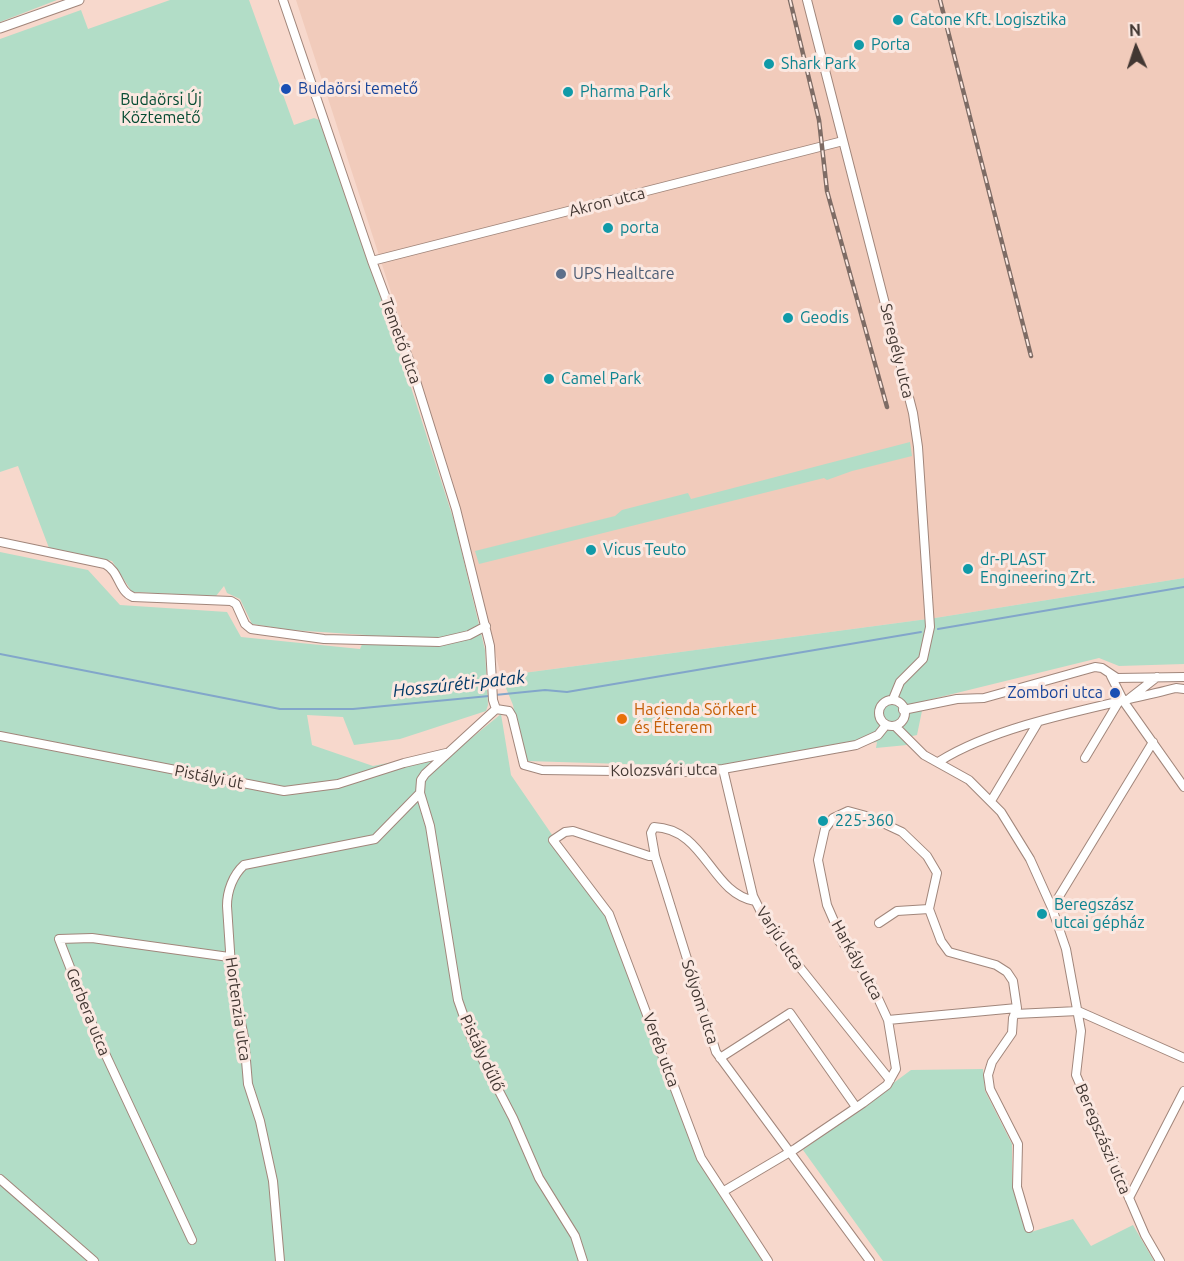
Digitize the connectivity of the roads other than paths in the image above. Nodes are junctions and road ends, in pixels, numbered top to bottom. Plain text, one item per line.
1 (79, 0) edge
2 (283, 0) edge
3 (807, 0) edge
4 (0, 28) edge
5 (843, 141) junction
6 (372, 261) junction
7 (0, 542) edge
8 (486, 626) junction
9 (1111, 676) junction
10 (1184, 676) edge
11 (1157, 677) junction
12 (1184, 689) edge
13 (893, 699) junction
14 (1121, 703) junction
15 (496, 709) junction
16 (903, 710) junction
17 (903, 721) junction
18 (1037, 724) junction
19 (885, 725) junction
20 (896, 727) junction
21 (0, 736) edge
22 (1153, 742) junction
23 (915, 746) junction
24 (447, 753) junction
25 (1085, 758) dead end
26 (417, 759) junction
27 (940, 761) junction
28 (723, 769) junction
29 (424, 774) junction
30 (1184, 787) edge
31 (420, 793) junction
32 (991, 801) junction
33 (656, 856) junction
34 (754, 901) junction
35 (1052, 908) junction
36 (929, 909) junction
37 (879, 923) dead end
38 (230, 957) junction
39 (1016, 1011) junction
40 (1078, 1011) junction
41 (888, 1020) junction
42 (720, 1058) junction
43 (1184, 1058) edge
44 (890, 1080) junction
45 (1184, 1091) edge
46 (856, 1107) junction
47 (789, 1151) junction
48 (0, 1179) edge
49 (724, 1191) junction
50 (1129, 1198) junction
51 (1029, 1228) dead end
52 (192, 1240) dead end
53 (94, 1261) edge
54 (280, 1261) edge
55 (583, 1261) edge
56 (768, 1261) edge
57 (870, 1261) edge
58 (1160, 1261) edge

1 - 4 street
2 - 6 street, Temető utca
3 - 5 street, Seregély utca
5 - 6 street, Akron utca
5 - 13 street, Seregély utca
6 - 8 street, Temető utca
7 - 8 street
8 - 15 street, Temető utca
9 - 11 street
9 - 14 street
9 - 16 street
10 - 11 street
11 - 14 street
12 - 14 street
13 - 16 street
13 - 19 street
14 - 18 street
14 - 22 street
14 - 25 street
15 - 24 street
15 - 28 street, Kolozsvári utca
16 - 17 street
17 - 20 street
17 - 23 street
18 - 27 street
18 - 32 street
19 - 20 street
19 - 28 street, Kolozsvári utca
20 - 23 street, Beregszászi utca
21 - 26 street, Pistályi út
22 - 30 street
22 - 35 street
23 - 27 street, Beregszászi utca
24 - 26 street, Pistályi út
24 - 29 street
26 - 29 street
27 - 32 street, Beregszászi utca
28 - 34 street, Varjú utca
29 - 31 street
31 - 38 street, Hortenzia utca
31 - 55 street, Pistály dűlő
32 - 35 street, Beregszászi utca
33 - 34 street, Sólyom utca
33 - 42 street, Sólyom utca
33 - 49 street, Veréb utca
34 - 44 street, Varjú utca
35 - 40 street, Beregszászi utca
36 - 37 street
36 - 39 street
36 - 41 street, Harkály utca
38 - 52 street, Gerbera utca
38 - 54 street, Hortenzia utca
39 - 40 street
39 - 41 street
39 - 51 street
40 - 43 street
40 - 50 street, Beregszászi utca
41 - 44 street
42 - 46 street
42 - 47 street, Sólyom utca
44 - 46 street
45 - 50 street
46 - 47 street
47 - 49 street
47 - 57 street, Sólyom utca
48 - 53 street
49 - 56 street, Veréb utca
50 - 58 street, Beregszászi utca

